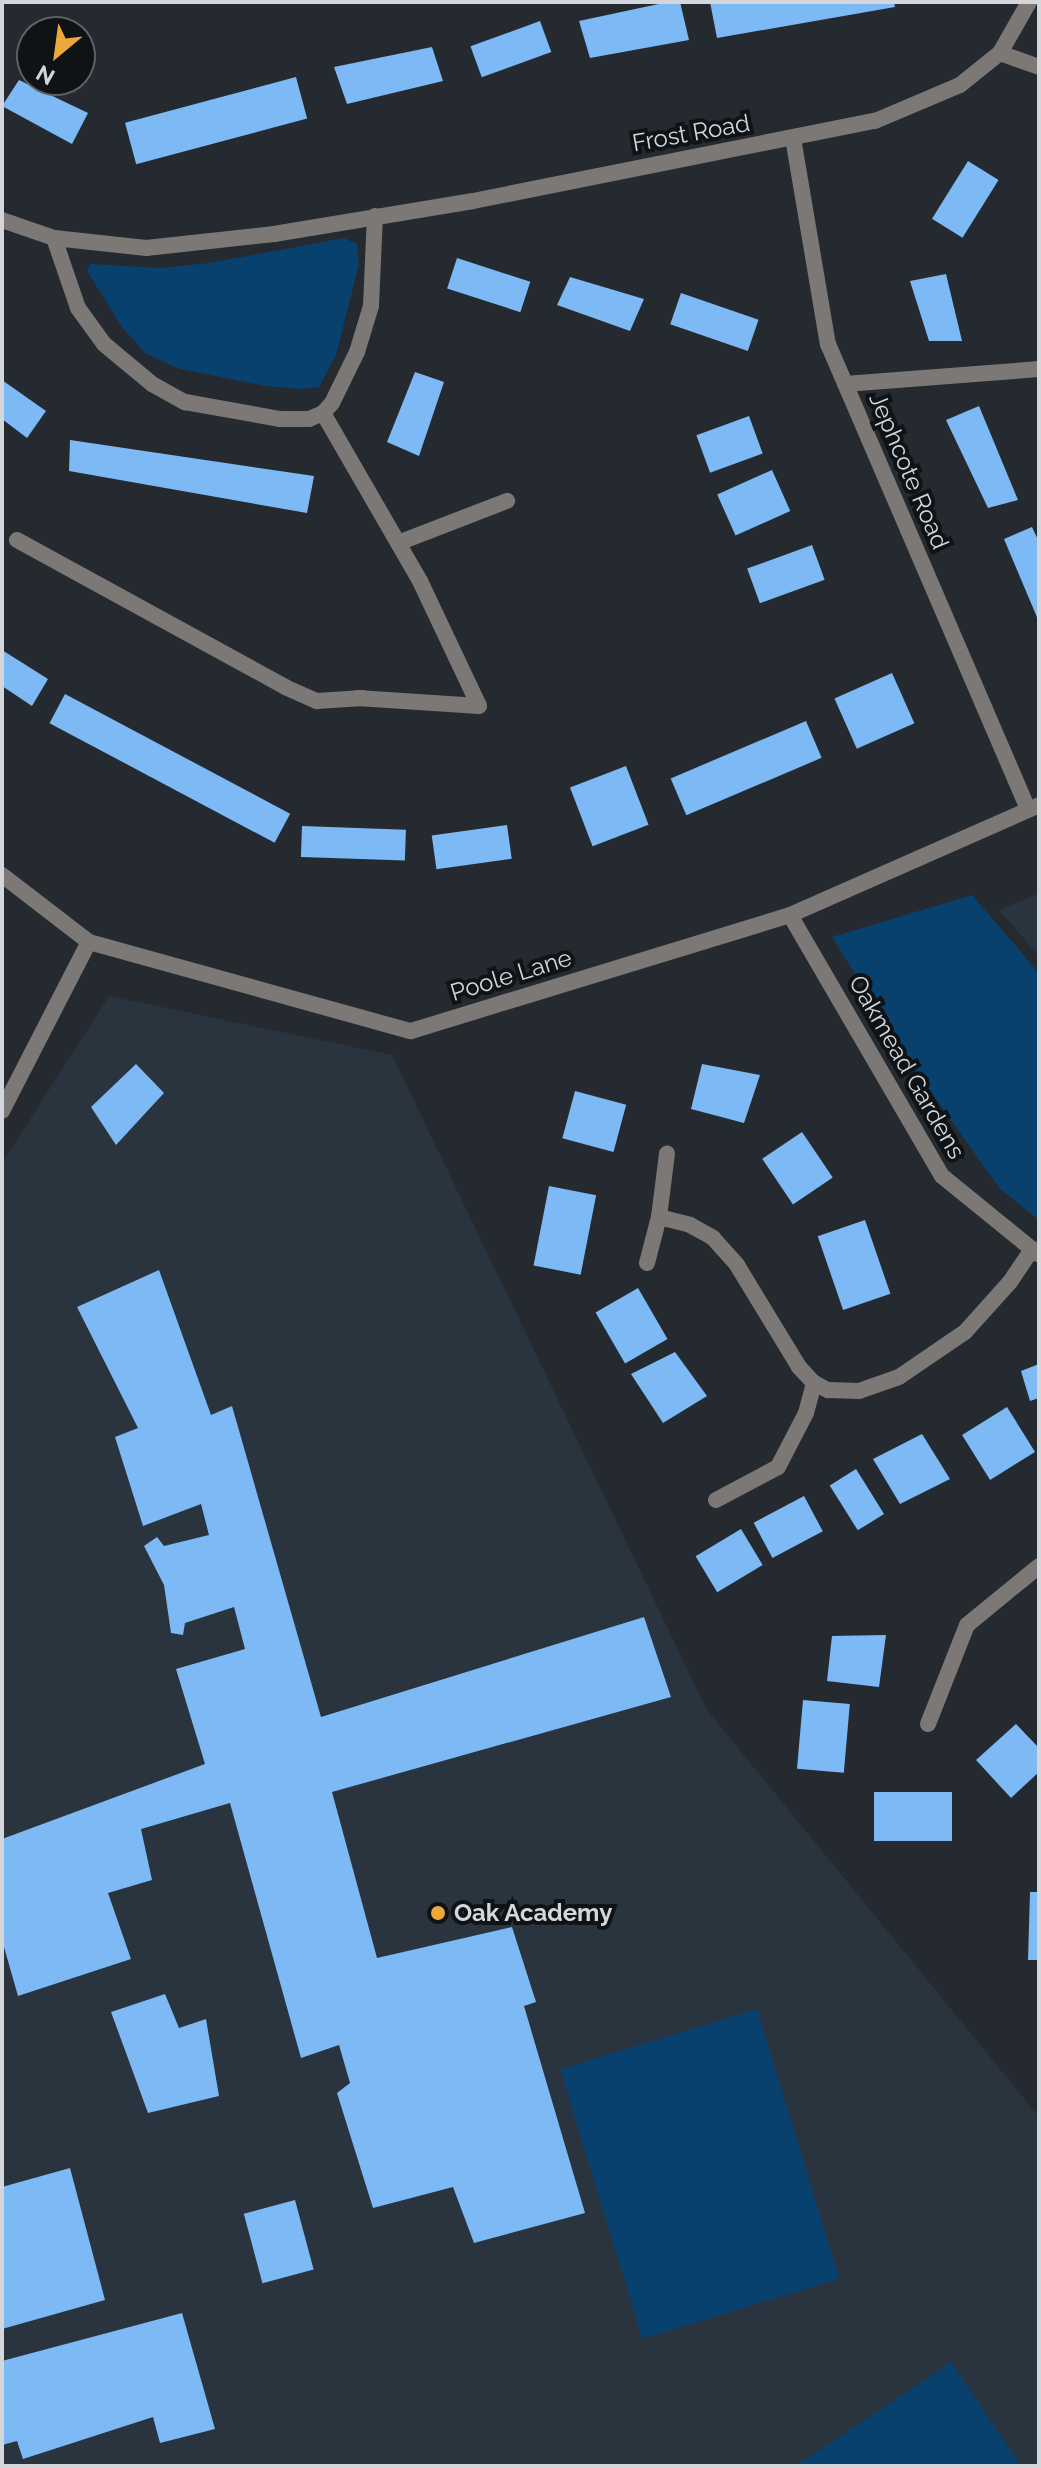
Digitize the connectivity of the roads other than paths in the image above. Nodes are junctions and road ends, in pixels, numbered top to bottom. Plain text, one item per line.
1 (1029, 2) edge
2 (1000, 53) junction
3 (1039, 67) edge
4 (793, 138) junction
5 (375, 216) junction
6 (2, 220) edge
7 (54, 238) junction
8 (1039, 369) edge
9 (845, 384) junction
10 (323, 413) junction
11 (507, 501) dead end
12 (17, 540) dead end
13 (398, 543) junction
14 (1034, 807) edge
15 (2, 875) edge
16 (790, 915) junction
17 (89, 942) junction
18 (2, 1111) edge
19 (667, 1154) dead end
20 (659, 1217) junction
21 (1036, 1252) edge
22 (647, 1263) dead end
23 (814, 1383) junction
24 (716, 1500) dead end
25 (1039, 1566) edge
26 (928, 1724) dead end

1 - 2 street, Frost Road
2 - 3 street
2 - 4 street, Frost Road
4 - 5 street, Frost Road
4 - 9 street, Jephcote Road
5 - 7 street, Frost Road
5 - 10 street
6 - 7 street, Frost Road
7 - 10 street
8 - 9 street
9 - 14 street, Jephcote Road
10 - 13 street
11 - 13 street
12 - 13 street
14 - 16 street, Poole Lane
15 - 17 street, Poole Lane
16 - 17 street, Poole Lane
16 - 21 street, Oakmead Gardens
17 - 18 street
19 - 20 street
20 - 22 street
20 - 23 street
21 - 23 street
23 - 24 street
25 - 26 street

